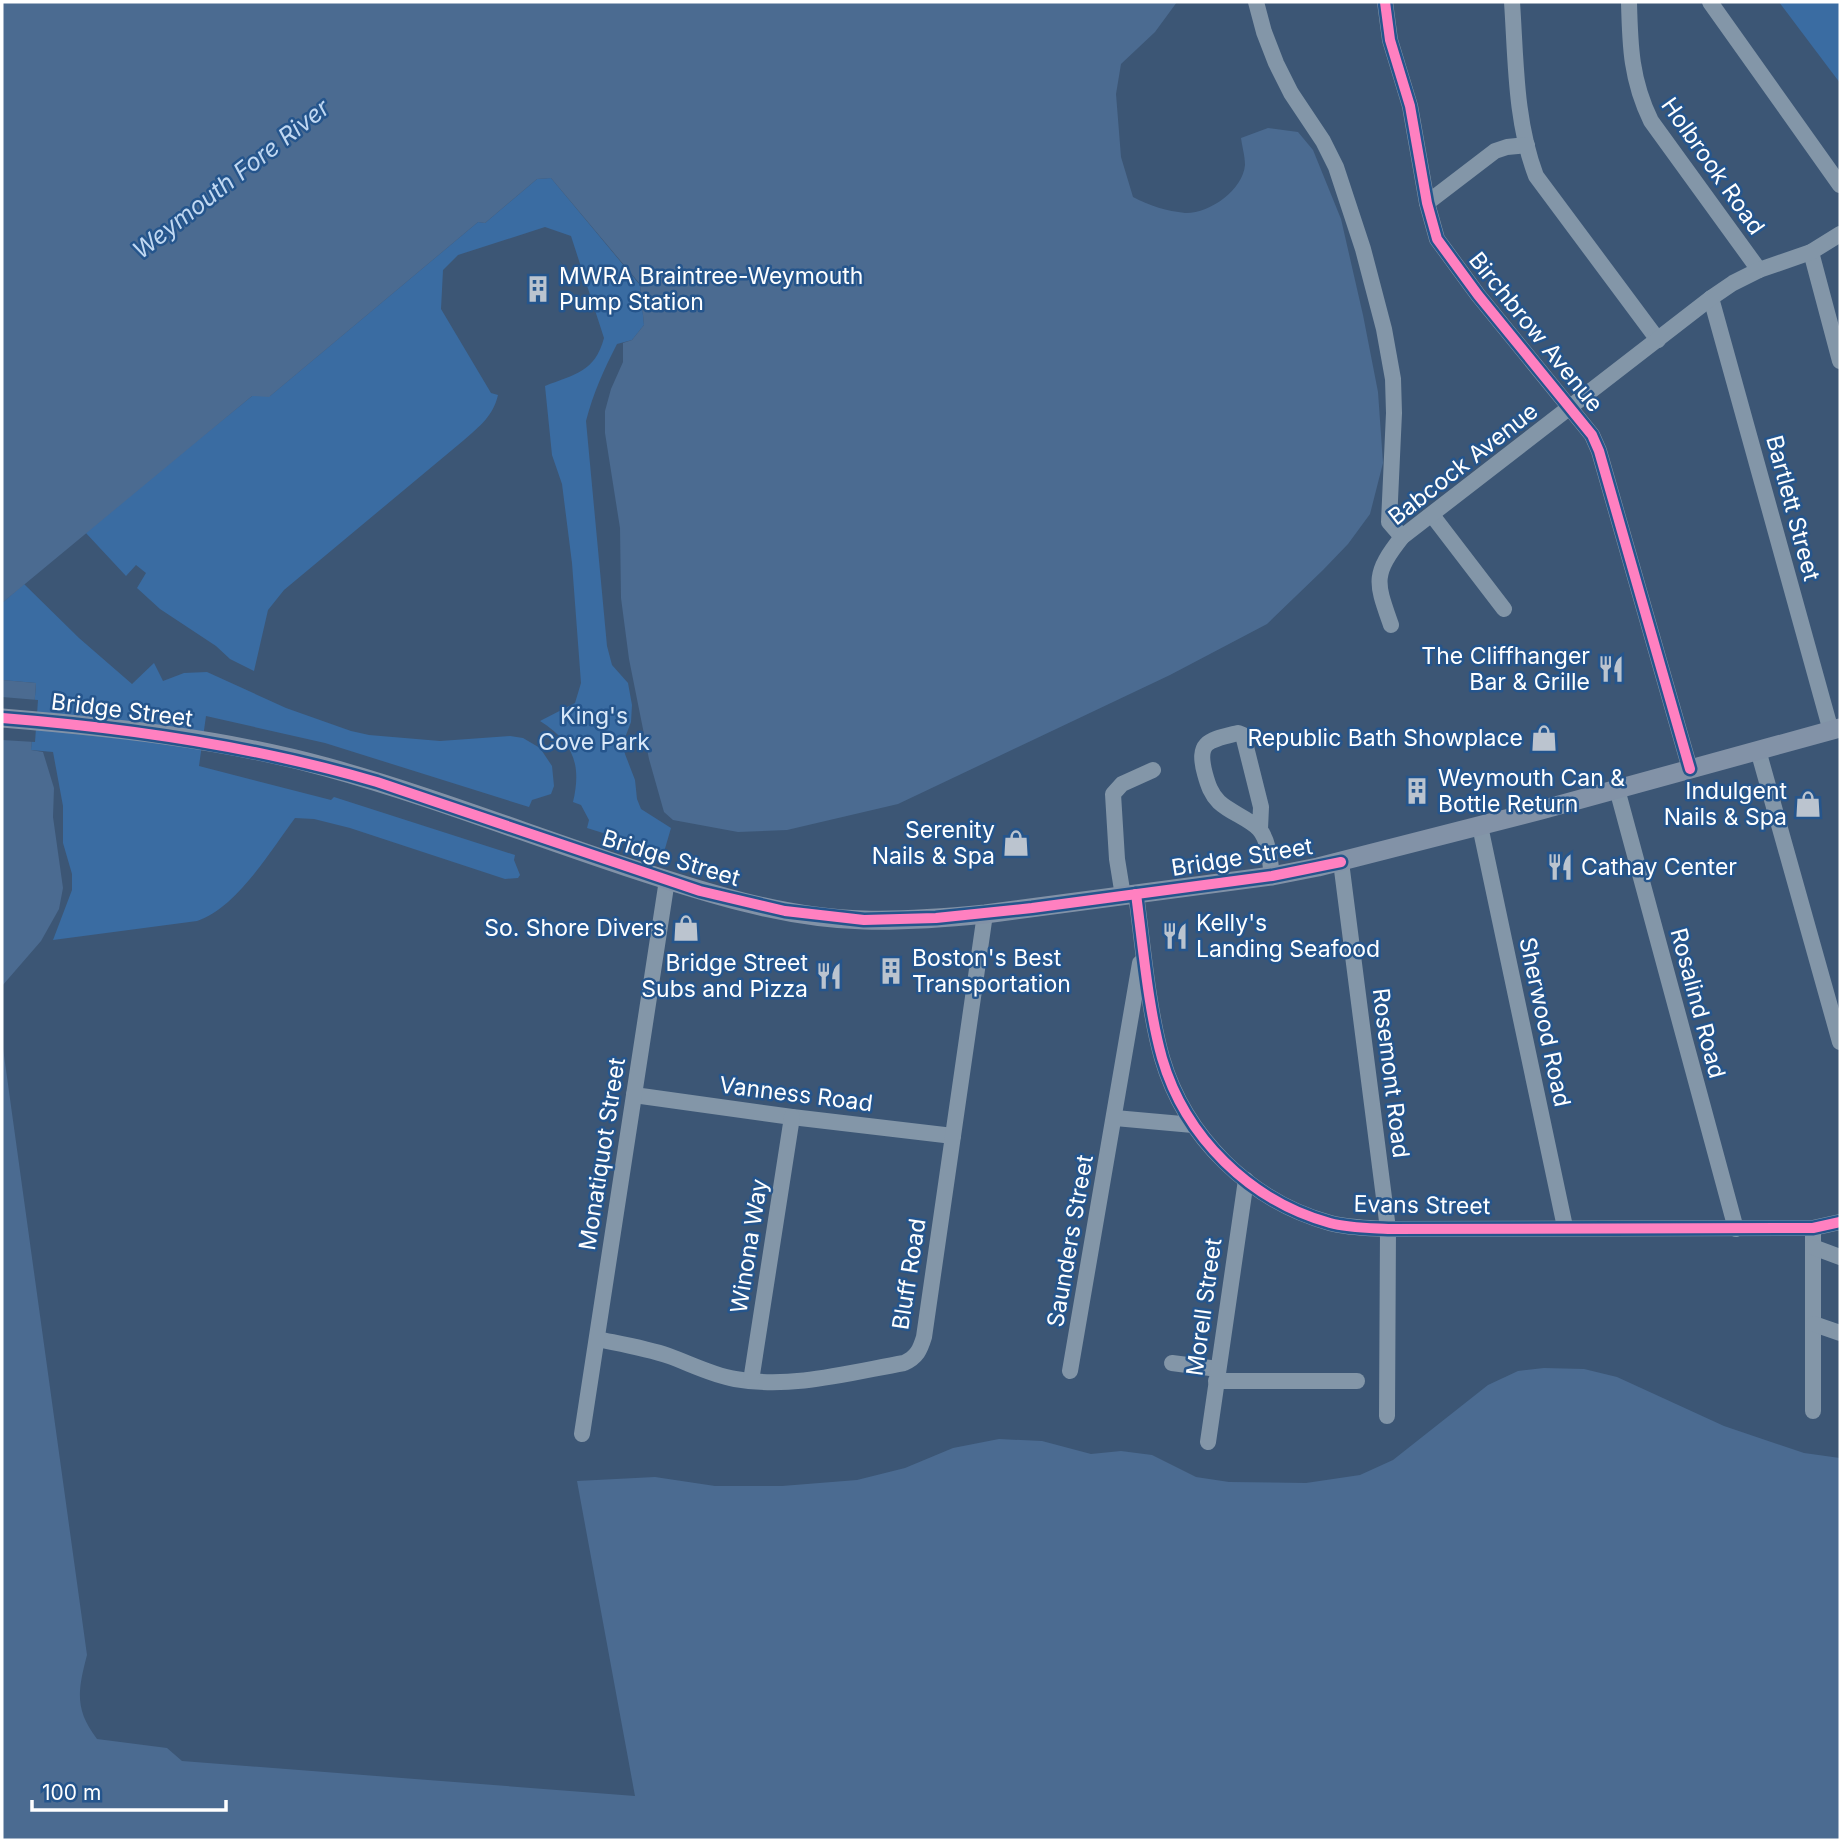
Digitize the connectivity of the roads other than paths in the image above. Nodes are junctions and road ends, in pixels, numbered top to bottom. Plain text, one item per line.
1 (1256, 2) edge
2 (1385, 2) edge
3 (1512, 2) edge
4 (1629, 2) edge
5 (1710, 2) edge
6 (1527, 145) junction
7 (1840, 185) edge
8 (1427, 203) junction
9 (1840, 234) edge
10 (1811, 251) junction
11 (1759, 270) junction
12 (1711, 298) junction
13 (1658, 340) junction
14 (1840, 361) edge
15 (1570, 409) junction
16 (1432, 515) junction
17 (1402, 537) junction
18 (1504, 609) dead end
19 (1391, 625) dead end
20 (2, 718) edge
21 (1835, 729) edge
22 (1758, 750) junction
23 (1690, 769) junction
24 (1153, 770) dead end
25 (1617, 789) junction
26 (1480, 826) junction
27 (1260, 829) junction
28 (1341, 862) junction
29 (1272, 876) junction
30 (667, 880) junction
31 (1130, 895) junction
32 (985, 914) junction
33 (1143, 944) junction
34 (1840, 1042) edge
35 (634, 1095) junction
36 (792, 1117) junction
37 (1115, 1118) junction
38 (1193, 1125) junction
39 (953, 1136) junction
40 (1245, 1180) junction
41 (1840, 1222) edge
42 (1564, 1227) junction
43 (1813, 1228) junction
44 (1388, 1229) junction
45 (1736, 1229) junction
46 (1814, 1247) junction
47 (1840, 1257) edge
48 (1814, 1324) junction
49 (1840, 1333) edge
50 (597, 1339) junction
51 (1172, 1363) dead end
52 (1070, 1371) dead end
53 (1217, 1375) junction
54 (751, 1381) junction
55 (1357, 1381) dead end
56 (1813, 1411) dead end
57 (1387, 1416) dead end
58 (582, 1434) dead end
59 (1208, 1441) dead end

1 - 17 street
2 - 8 street, Birchbrow Avenue
3 - 6 street
4 - 11 street, Holbrook Road
5 - 7 street
6 - 8 street
6 - 13 street
8 - 15 street, Birchbrow Avenue
9 - 10 street, Babcock Avenue
10 - 11 street, Babcock Avenue
10 - 14 street
11 - 12 street, Babcock Avenue
12 - 13 street, Babcock Avenue
12 - 21 street, Bartlett Street
13 - 15 street, Babcock Avenue
15 - 16 street, Babcock Avenue
15 - 23 street, Birchbrow Avenue
16 - 17 street, Babcock Avenue
16 - 18 street
17 - 19 street, Babcock Avenue
20 - 30 main road, Bridge Street
21 - 22 main road, Bridge Street
22 - 23 main road, Bridge Street
22 - 34 street
23 - 25 main road, Bridge Street
24 - 31 street, Evans Street
25 - 26 main road, Bridge Street
25 - 45 street, Rosalind Road
26 - 28 main road, Bridge Street
26 - 42 street, Sherwood Road
27 - 27 street
27 - 29 street
28 - 29 main road, Bridge Street
28 - 44 street, Rosemont Road
29 - 31 main road, Bridge Street
30 - 32 main road, Bridge Street
30 - 35 street, Monatiquot Street
31 - 32 main road, Bridge Street
31 - 33 street, Evans Street
32 - 39 street, Bluff Road
33 - 37 street, Saunders Street
33 - 38 street, Evans Street
35 - 36 street, Vanness Road
35 - 50 street, Monatiquot Street
36 - 39 street, Vanness Road
36 - 54 street, Winona Way
37 - 38 street
37 - 52 street, Saunders Street
38 - 40 street, Evans Street
39 - 54 street, Bluff Road
40 - 44 street, Evans Street
40 - 53 street, Morell Street
41 - 43 street, Evans Street
42 - 44 street, Evans Street
42 - 45 street, Evans Street
43 - 45 street, Evans Street
43 - 46 street
44 - 57 street, Rosemont Road
46 - 47 street
46 - 48 street
48 - 49 street
48 - 56 street
50 - 54 street, Bluff Road
50 - 58 street, Monatiquot Street
51 - 53 street
53 - 55 street
53 - 59 street, Morell Street

